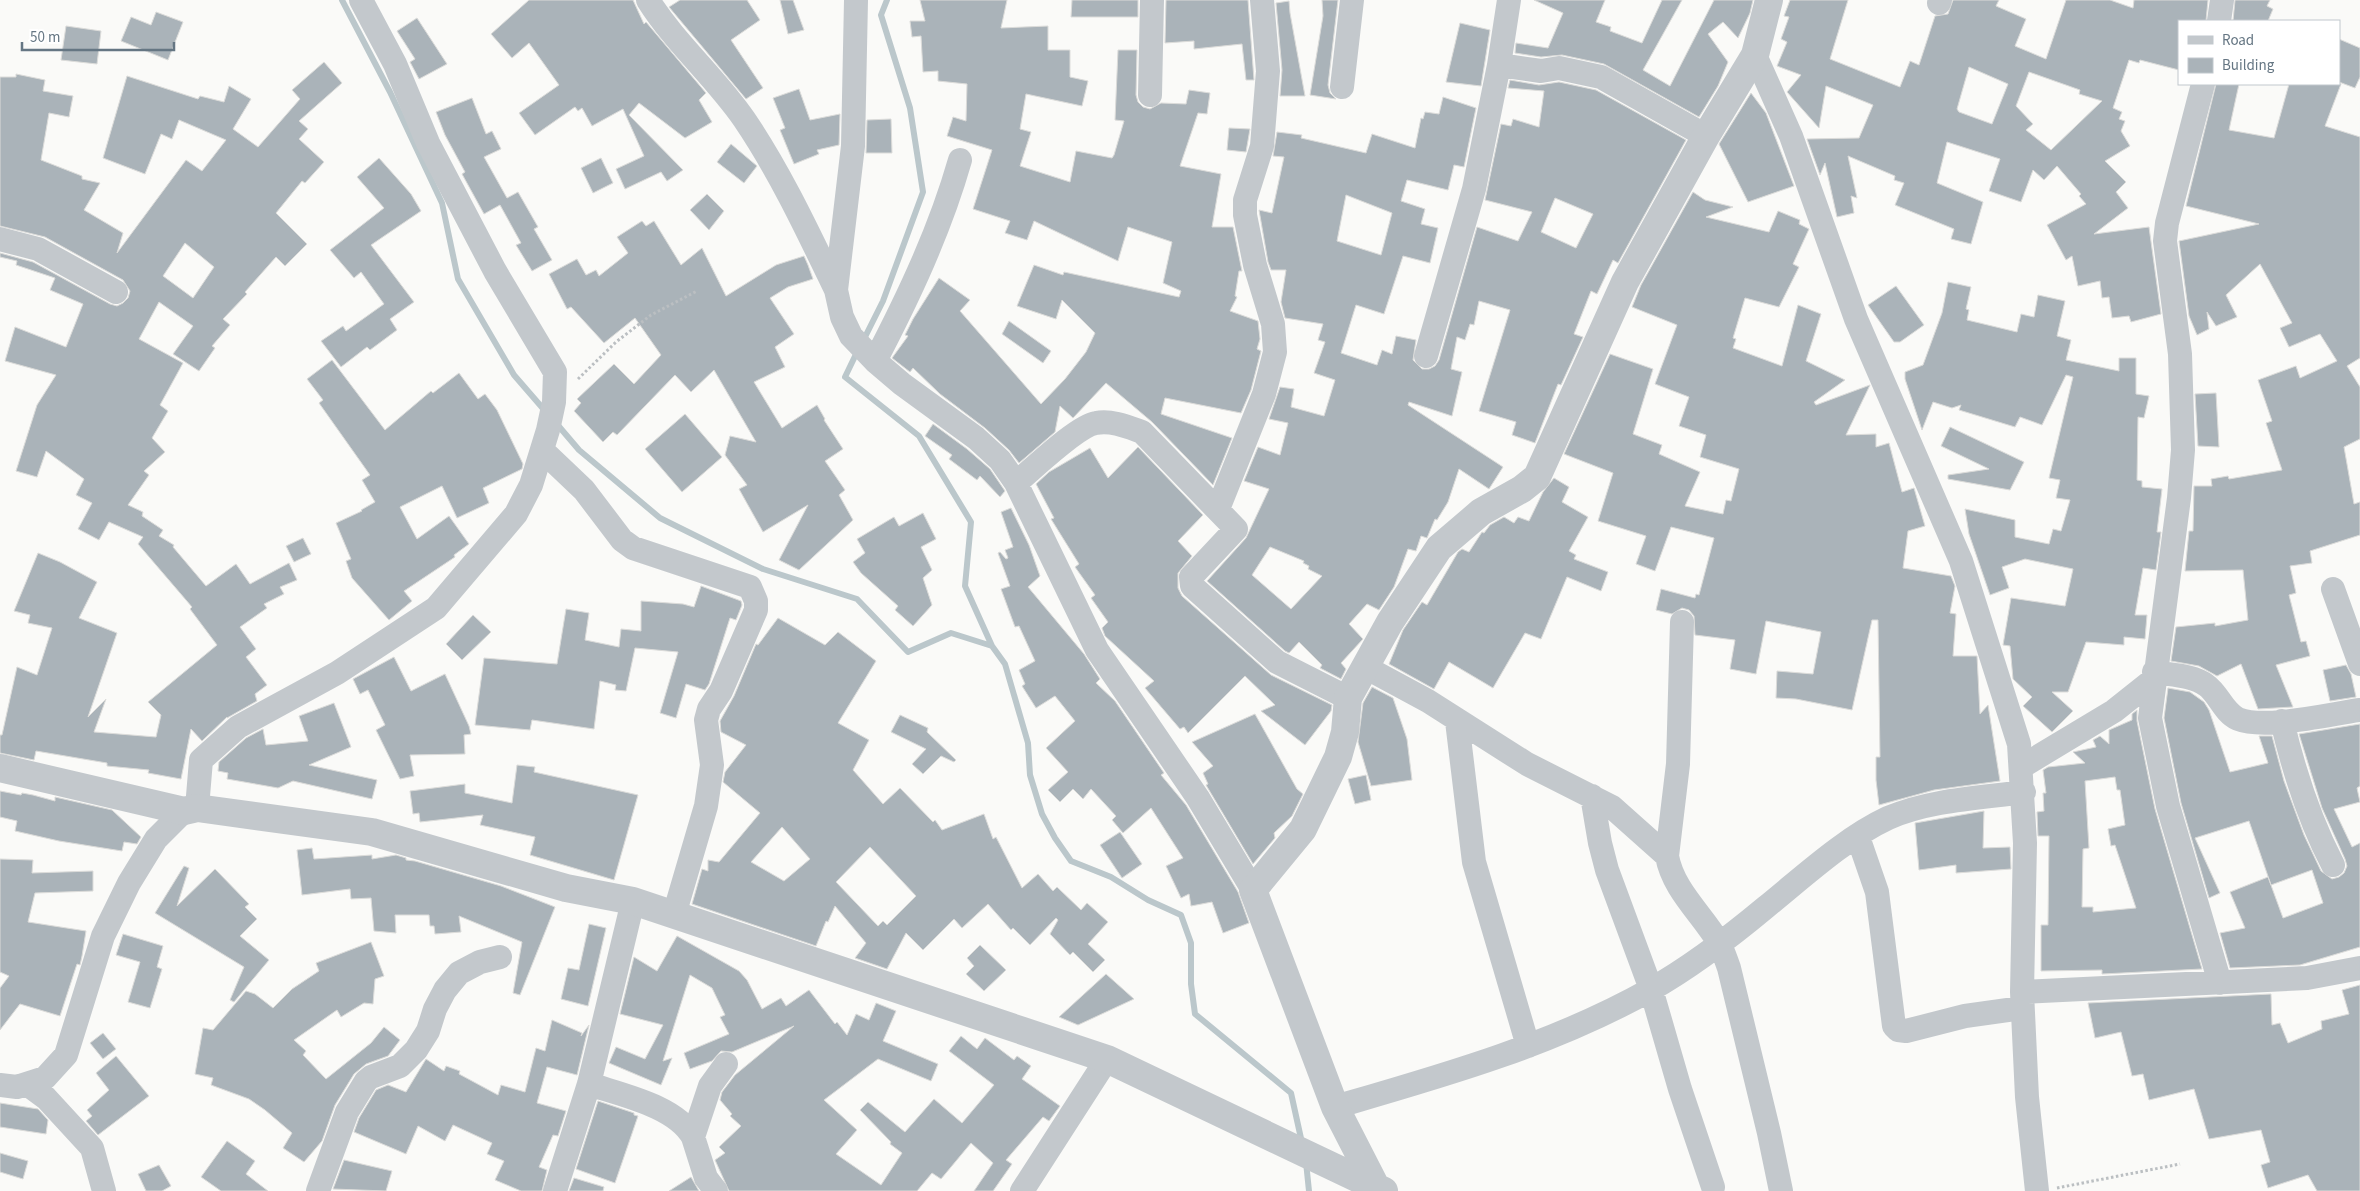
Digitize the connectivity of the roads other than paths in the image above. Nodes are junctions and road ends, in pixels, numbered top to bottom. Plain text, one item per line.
1 (362, 0) edge
2 (648, 0) edge
3 (856, 0) edge
4 (1152, 0) edge
5 (1262, 0) edge
6 (1352, 0) edge
7 (1509, 0) edge
8 (1769, 0) edge
9 (2222, 0) edge
10 (2219, 20) edge
11 (1756, 55) junction
12 (1499, 65) junction
13 (2203, 85) edge
14 (1342, 87) dead end
15 (1150, 95) dead end
16 (1706, 136) junction
17 (960, 160) dead end
18 (0, 239) edge
19 (836, 290) junction
20 (116, 292) dead end
21 (1426, 356) dead end
22 (874, 359) junction
23 (543, 451) junction
24 (1016, 483) junction
25 (1218, 509) junction
26 (2334, 589) dead end
27 (1682, 622) dead end
28 (2360, 664) edge
29 (1365, 667) junction
30 (2154, 676) junction
31 (1348, 698) junction
32 (2360, 710) edge
33 (1457, 721) junction
34 (2282, 722) junction
35 (2022, 767) junction
36 (0, 768) edge
37 (2024, 792) junction
38 (1592, 796) junction
39 (190, 809) junction
40 (1858, 837) junction
41 (1667, 856) junction
42 (2333, 865) dead end
43 (1253, 890) junction
44 (633, 902) junction
45 (674, 915) junction
46 (1720, 943) junction
47 (500, 957) dead end
48 (2360, 968) edge
49 (2220, 983) junction
50 (1651, 990) junction
51 (2022, 1000) junction
52 (1528, 1046) junction
53 (1107, 1059) junction
54 (726, 1064) dead end
55 (27, 1084) junction
56 (590, 1084) junction
57 (0, 1085) edge
58 (1335, 1106) junction
59 (693, 1136) junction
60 (1713, 1187) dead end
61 (1380, 1189) edge
62 (2044, 1190) edge
63 (104, 1191) edge
64 (318, 1191) edge
65 (555, 1191) edge
66 (716, 1191) edge
67 (1022, 1191) edge
68 (1781, 1191) edge

1 - 23 street
2 - 19 street
3 - 19 street
4 - 15 street
5 - 25 street
6 - 14 street
7 - 12 street
8 - 11 street
9 - 10 street
11 - 16 street
11 - 35 street
12 - 16 street
12 - 21 street
13 - 30 street
16 - 29 street
17 - 22 street
18 - 20 street
19 - 22 street
22 - 24 street
23 - 39 street
23 - 45 street
24 - 25 street
24 - 43 street
25 - 31 street
26 - 28 street
27 - 41 street
29 - 31 street
29 - 33 street
30 - 34 street
30 - 35 street
30 - 49 street
31 - 43 street
32 - 34 street
33 - 38 street
33 - 52 street
34 - 42 street
35 - 37 street
36 - 39 street
37 - 40 street
37 - 51 street
38 - 41 street
38 - 50 street
39 - 44 street
39 - 55 street
40 - 46 street
40 - 51 street
41 - 46 street
43 - 58 street
44 - 45 street
44 - 56 street
45 - 53 street
46 - 50 street
46 - 68 street
47 - 64 street
48 - 49 street
49 - 51 street
50 - 52 street
50 - 60 street
51 - 62 street
52 - 58 street
53 - 61 street
53 - 67 street
54 - 59 street
55 - 57 street
55 - 63 street
56 - 59 street
56 - 65 street
58 - 61 street
59 - 66 street

